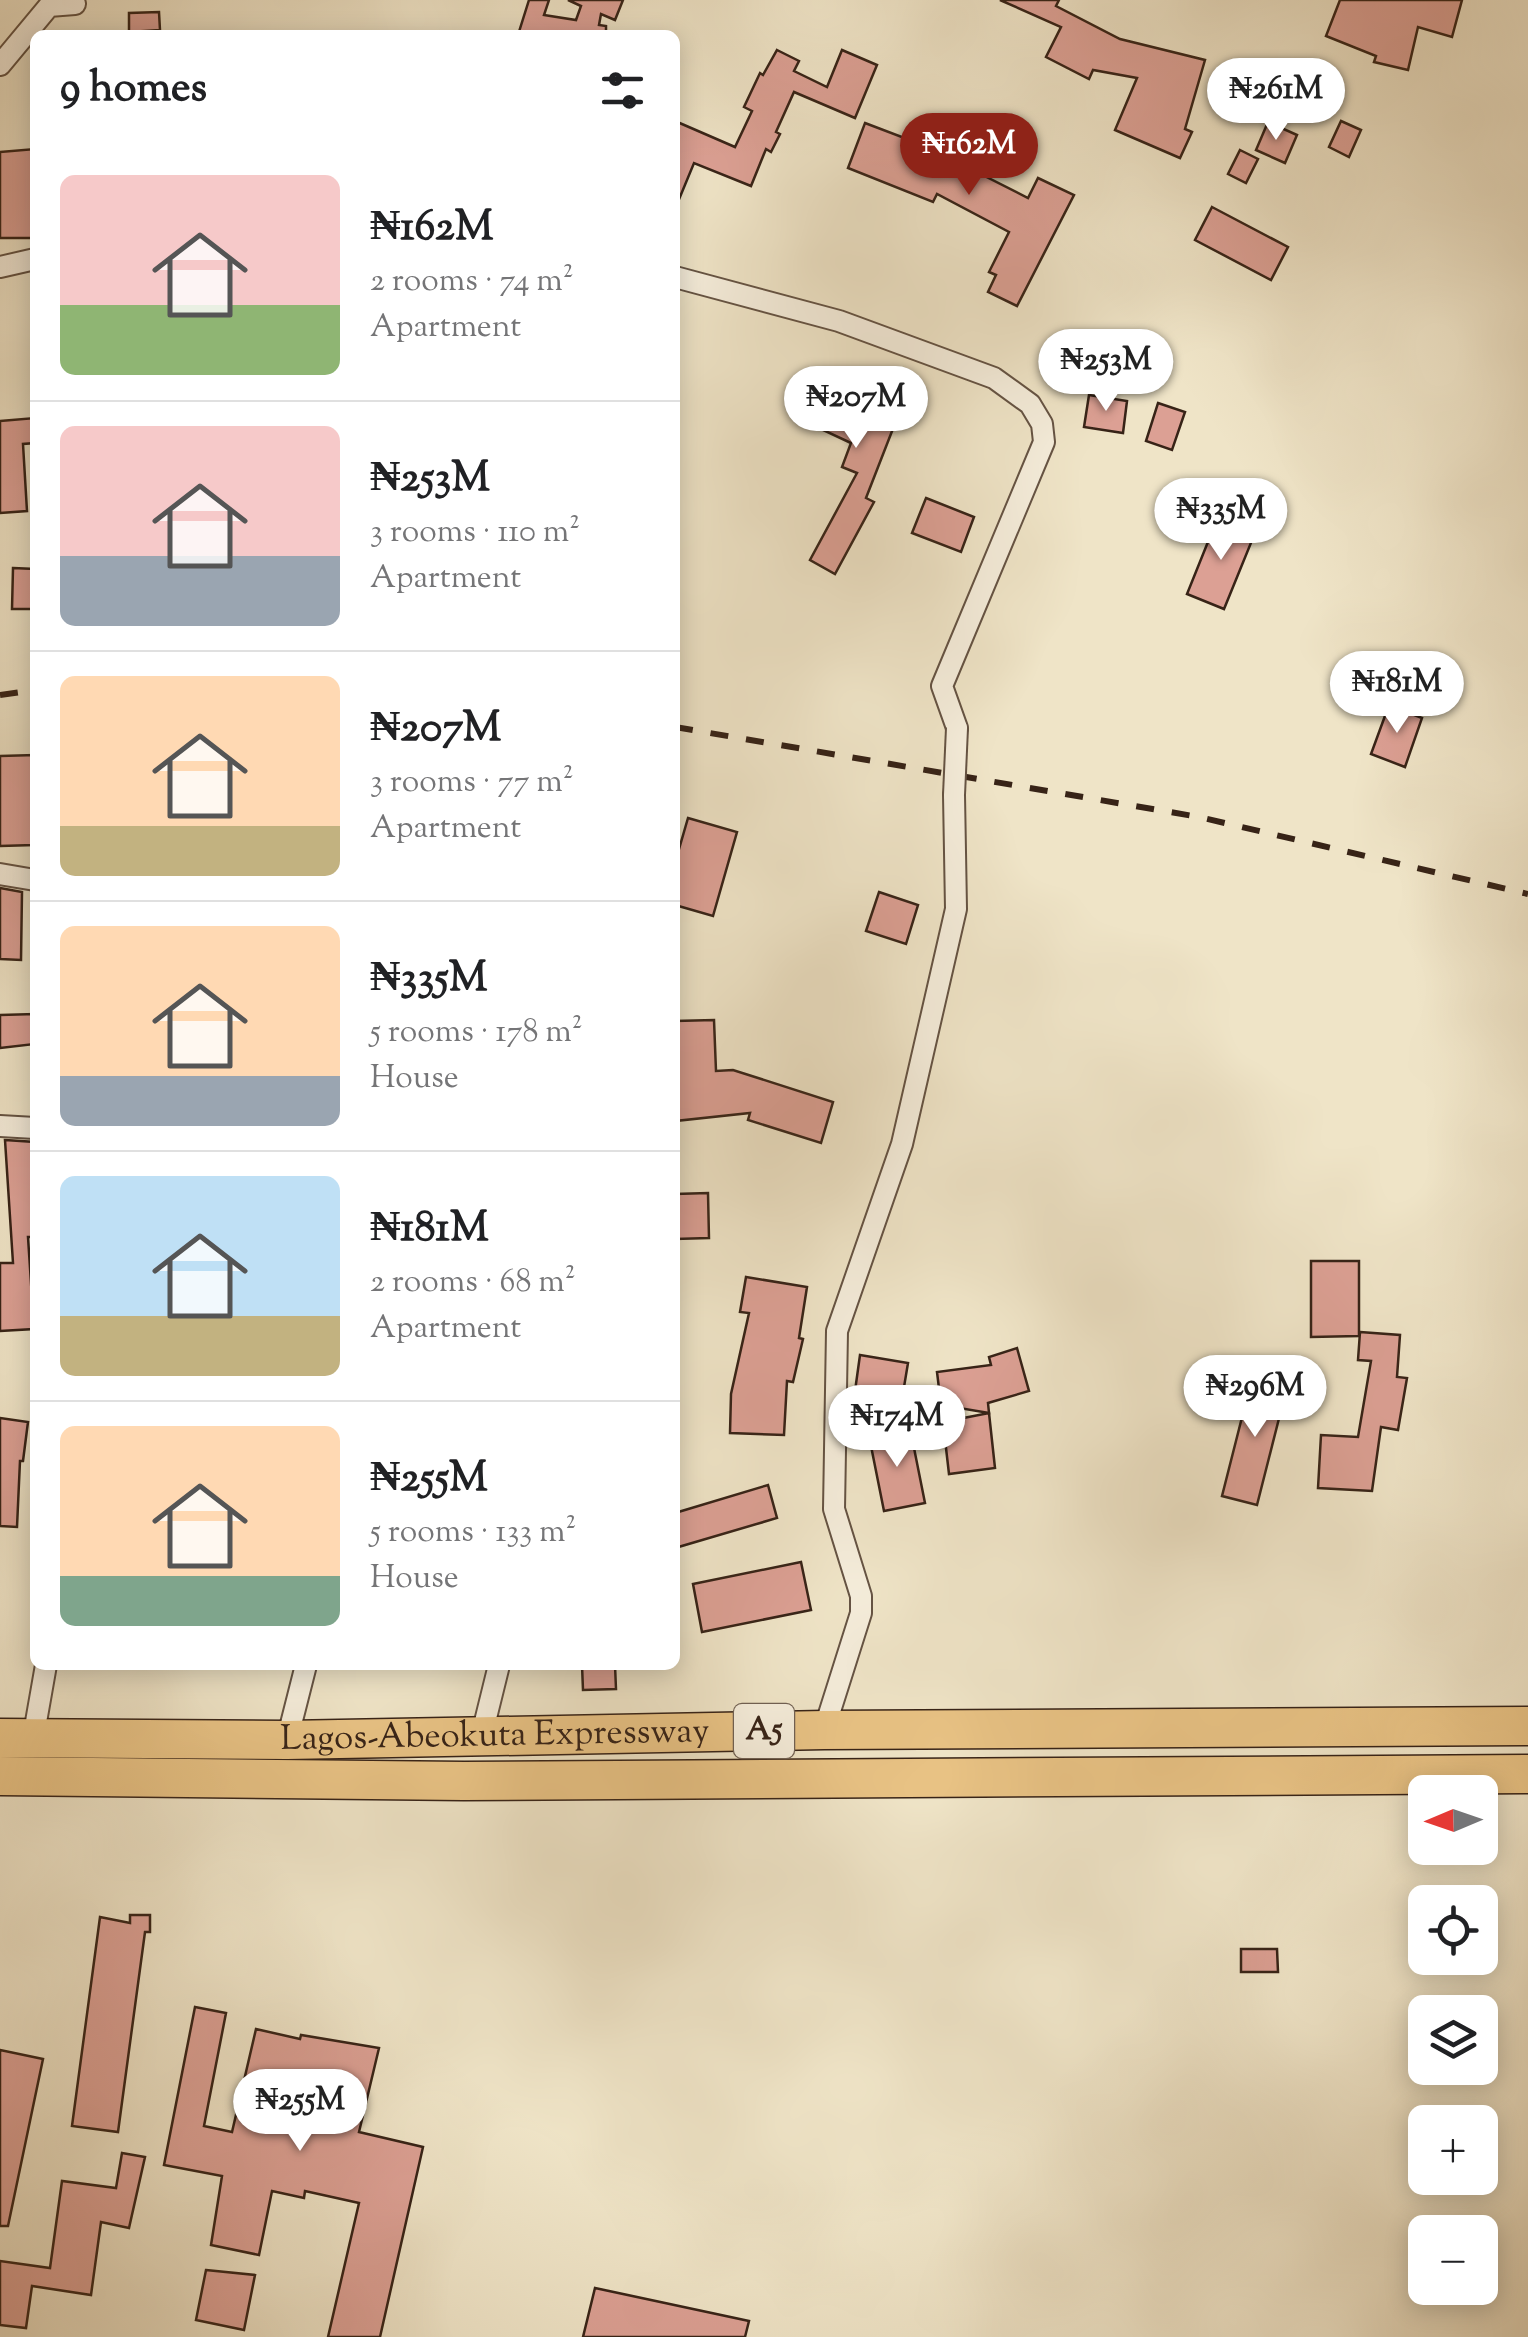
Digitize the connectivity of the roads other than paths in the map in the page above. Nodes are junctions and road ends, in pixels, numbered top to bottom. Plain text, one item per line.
1 (76, 4) dead end
2 (0, 65) edge
3 (30, 260) edge
4 (0, 267) edge
5 (680, 278) edge
6 (0, 874) edge
7 (30, 879) edge
8 (0, 1126) edge
9 (30, 1128) edge
10 (44, 1670) edge
11 (305, 1670) edge
12 (498, 1670) edge
13 (1528, 1726) edge
14 (824, 1730) junction
15 (482, 1734) junction
16 (16, 1739) edge
17 (287, 1740) junction
18 (1528, 1774) edge
19 (0, 1776) edge

1 - 2 street
3 - 4 street
5 - 14 street, bridge
6 - 7 street
8 - 9 street
10 - 16 street
11 - 17 street
12 - 15 street
13 - 14 highway, Lagos-Abeokuta Expressway / A5
14 - 15 highway, Lagos-Abeokuta Expressway / A5
15 - 17 highway, Lagos-Abeokuta Expressway / A5
16 - 17 highway, Lagos-Abeokuta Expressway / A5
18 - 19 highway, Lagos-Abeokuta Expressway / A5

